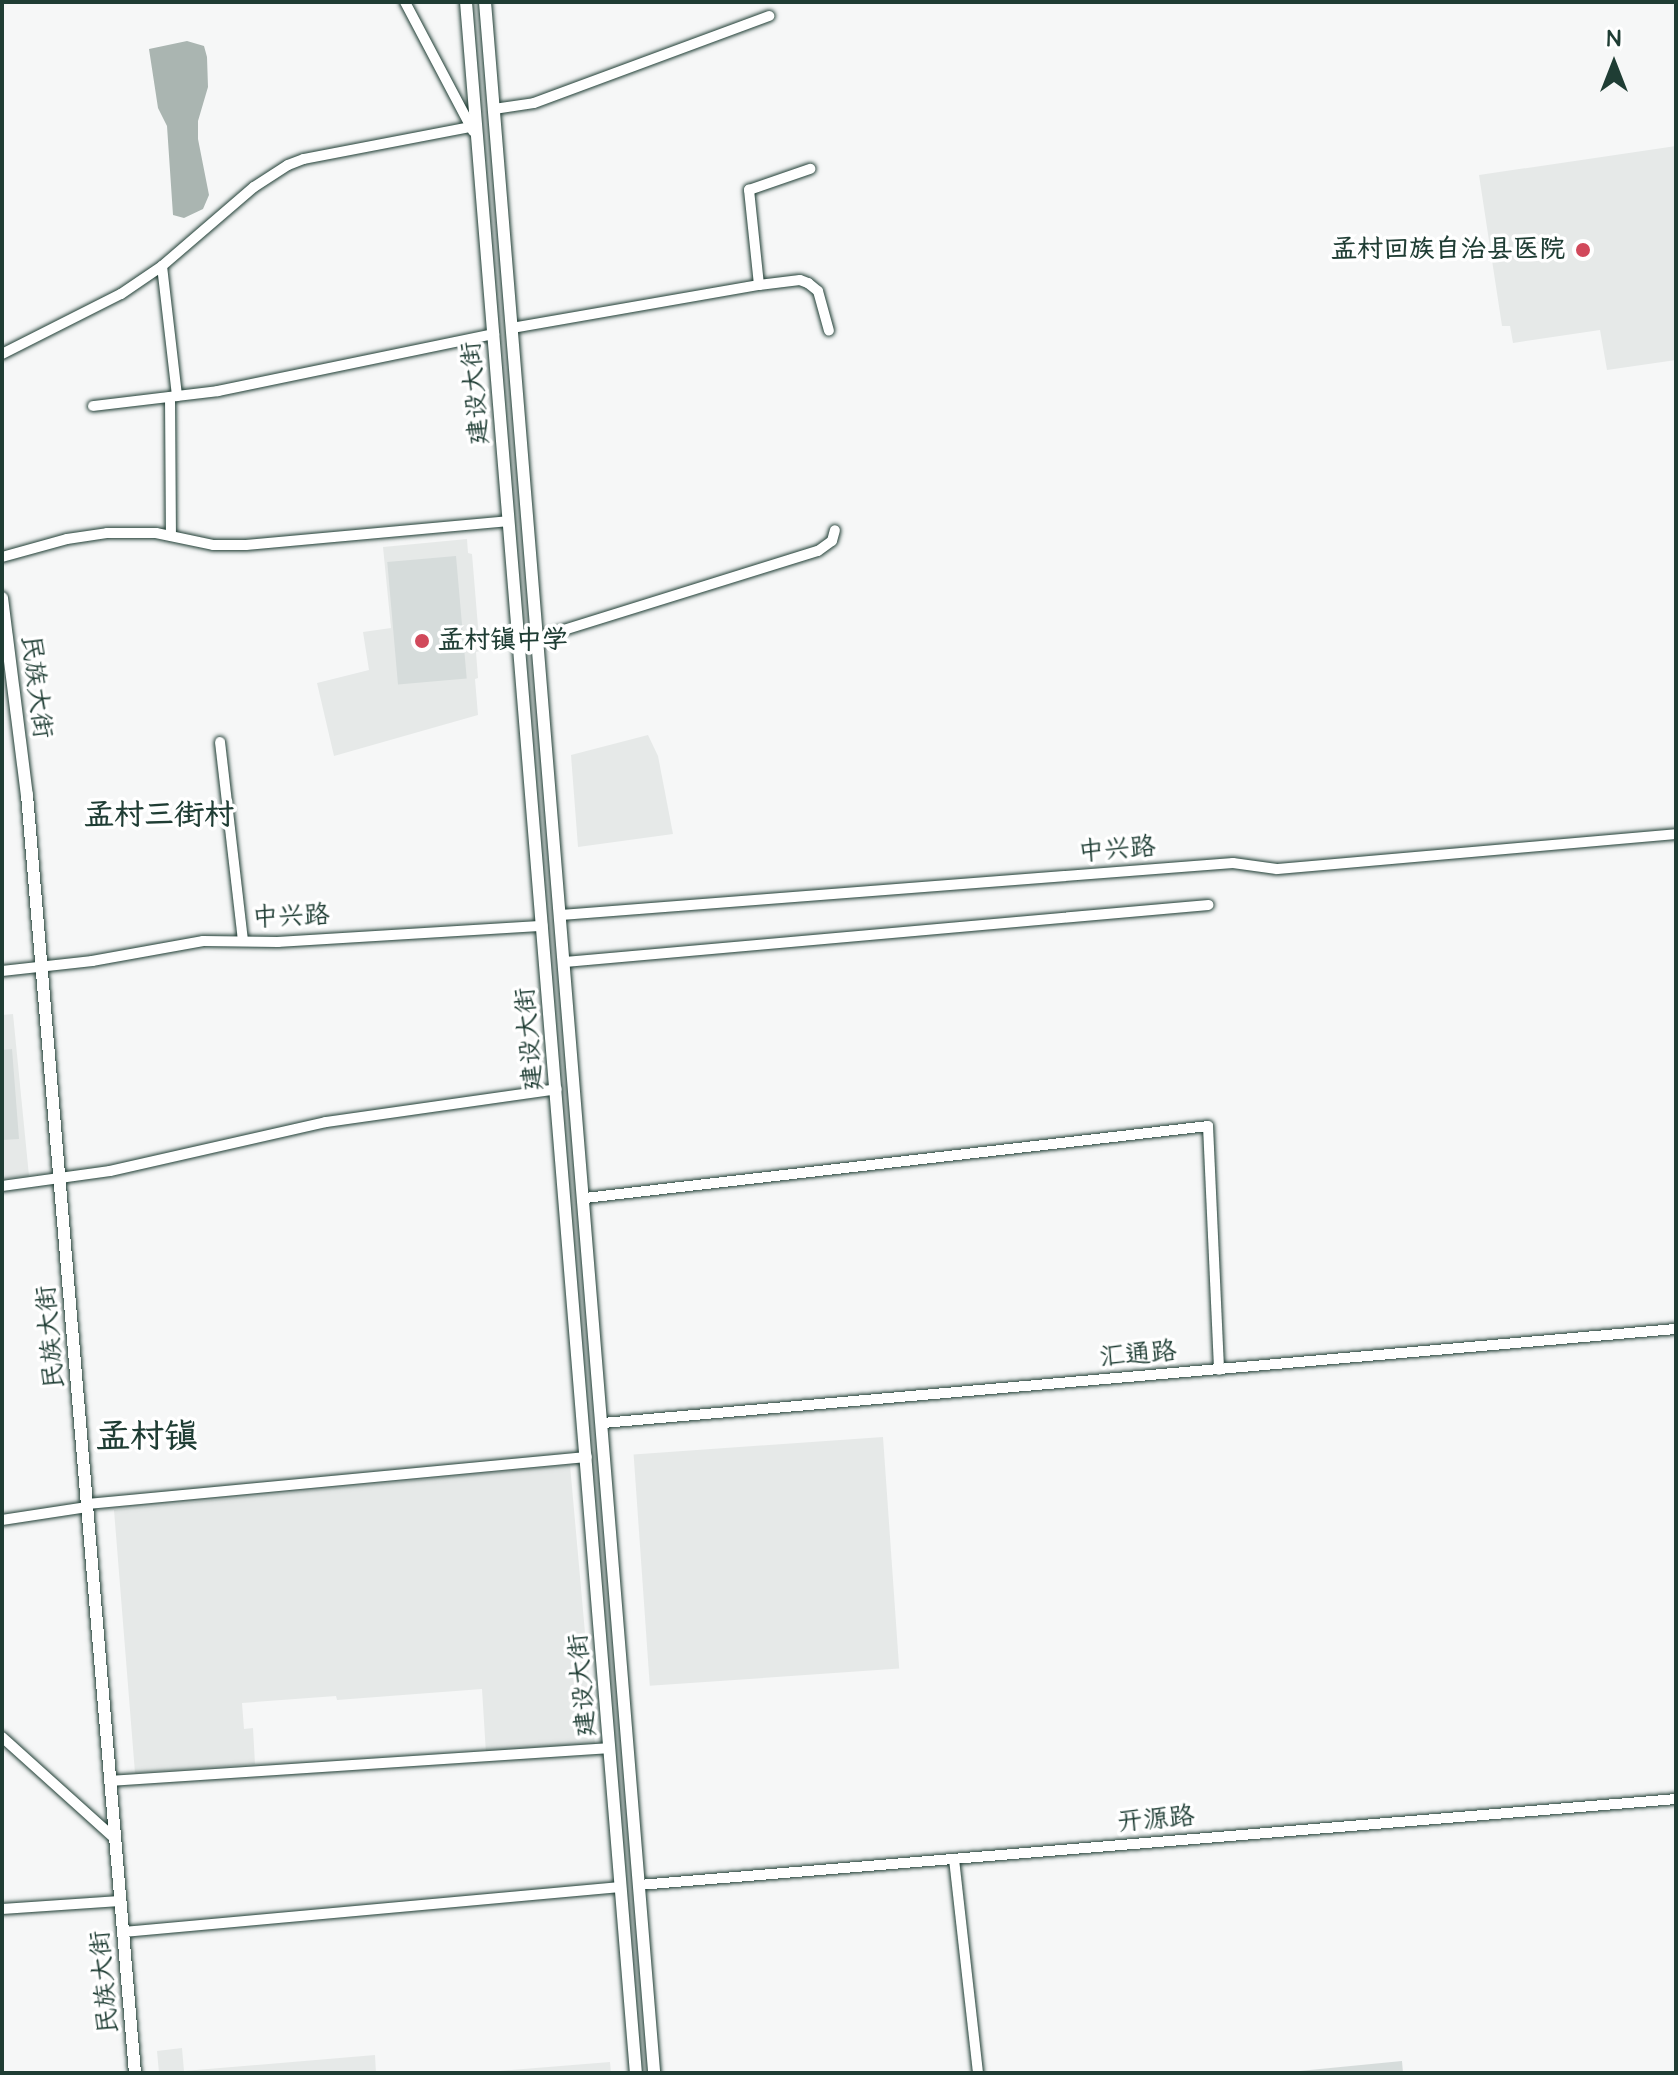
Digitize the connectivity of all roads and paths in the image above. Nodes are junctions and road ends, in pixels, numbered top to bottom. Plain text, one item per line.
1 (405, 2) edge
2 (466, 2) edge
3 (485, 2) edge
4 (769, 16) dead end
5 (494, 109) junction
6 (474, 132) junction
7 (810, 169) dead end
8 (162, 266) junction
9 (759, 285) junction
10 (512, 328) junction
11 (829, 331) dead end
12 (494, 334) junction
13 (2, 354) edge
14 (174, 397) junction
15 (93, 406) dead end
16 (509, 521) junction
17 (835, 530) dead end
18 (171, 536) junction
19 (2, 557) edge
20 (2, 598) edge
21 (538, 638) junction
22 (220, 742) dead end
23 (1676, 834) edge
24 (1208, 905) dead end
25 (561, 915) junction
26 (543, 926) junction
27 (243, 941) junction
28 (565, 962) junction
29 (42, 968) junction
30 (2, 971) edge
31 (557, 1089) junction
32 (60, 1178) junction
33 (2, 1186) edge
34 (585, 1198) junction
35 (1676, 1329) edge
36 (1219, 1370) junction
37 (603, 1423) junction
38 (587, 1457) junction
39 (87, 1505) junction
40 (2, 1520) edge
41 (2, 1737) edge
42 (610, 1748) junction
43 (110, 1781) junction
44 (1676, 1799) edge
45 (114, 1838) junction
46 (954, 1859) junction
47 (639, 1885) junction
48 (621, 1887) junction
49 (120, 1901) junction
50 (2, 1909) edge
51 (123, 1932) junction
52 (135, 2073) edge
53 (636, 2073) edge
54 (654, 2073) edge
55 (978, 2073) edge

1 - 6 street
2 - 6 main road, 建设大街
3 - 5 main road, 建设大街
4 - 5 street
5 - 10 main road, 建设大街
6 - 8 street
6 - 12 main road, 建设大街
7 - 9 street
8 - 13 street
8 - 14 street
9 - 10 street
9 - 11 street
10 - 21 main road, 建设大街
12 - 14 street
12 - 16 main road, 建设大街
14 - 15 street
14 - 18 street
16 - 18 street
16 - 26 main road, 建设大街
17 - 21 street
18 - 19 street
20 - 29 main road, 民族大街
21 - 25 main road, 建设大街
22 - 27 street
23 - 25 street, 中兴路
24 - 28 street
25 - 28 main road, 建设大街
26 - 27 street, 中兴路
26 - 31 main road, 建设大街
27 - 29 street, 中兴路
28 - 34 main road, 建设大街
29 - 30 street, 中兴路
29 - 32 main road, 民族大街
31 - 32 street
31 - 38 main road, 建设大街
32 - 33 street
32 - 39 main road, 民族大街
34 - 36 street
34 - 37 main road, 建设大街
35 - 36 street, 汇通路
36 - 37 street, 汇通路
37 - 47 main road, 建设大街
38 - 39 street
38 - 42 main road, 建设大街
39 - 40 street
39 - 43 main road, 民族大街
41 - 45 street
42 - 43 street
42 - 48 main road, 建设大街
43 - 45 main road, 民族大街
44 - 46 street, 开源路
45 - 49 main road, 民族大街
46 - 47 street, 开源路
46 - 55 street
47 - 54 main road, 建设大街
48 - 51 street
48 - 53 main road, 建设大街
49 - 50 street
49 - 51 main road, 民族大街
51 - 52 main road, 民族大街

